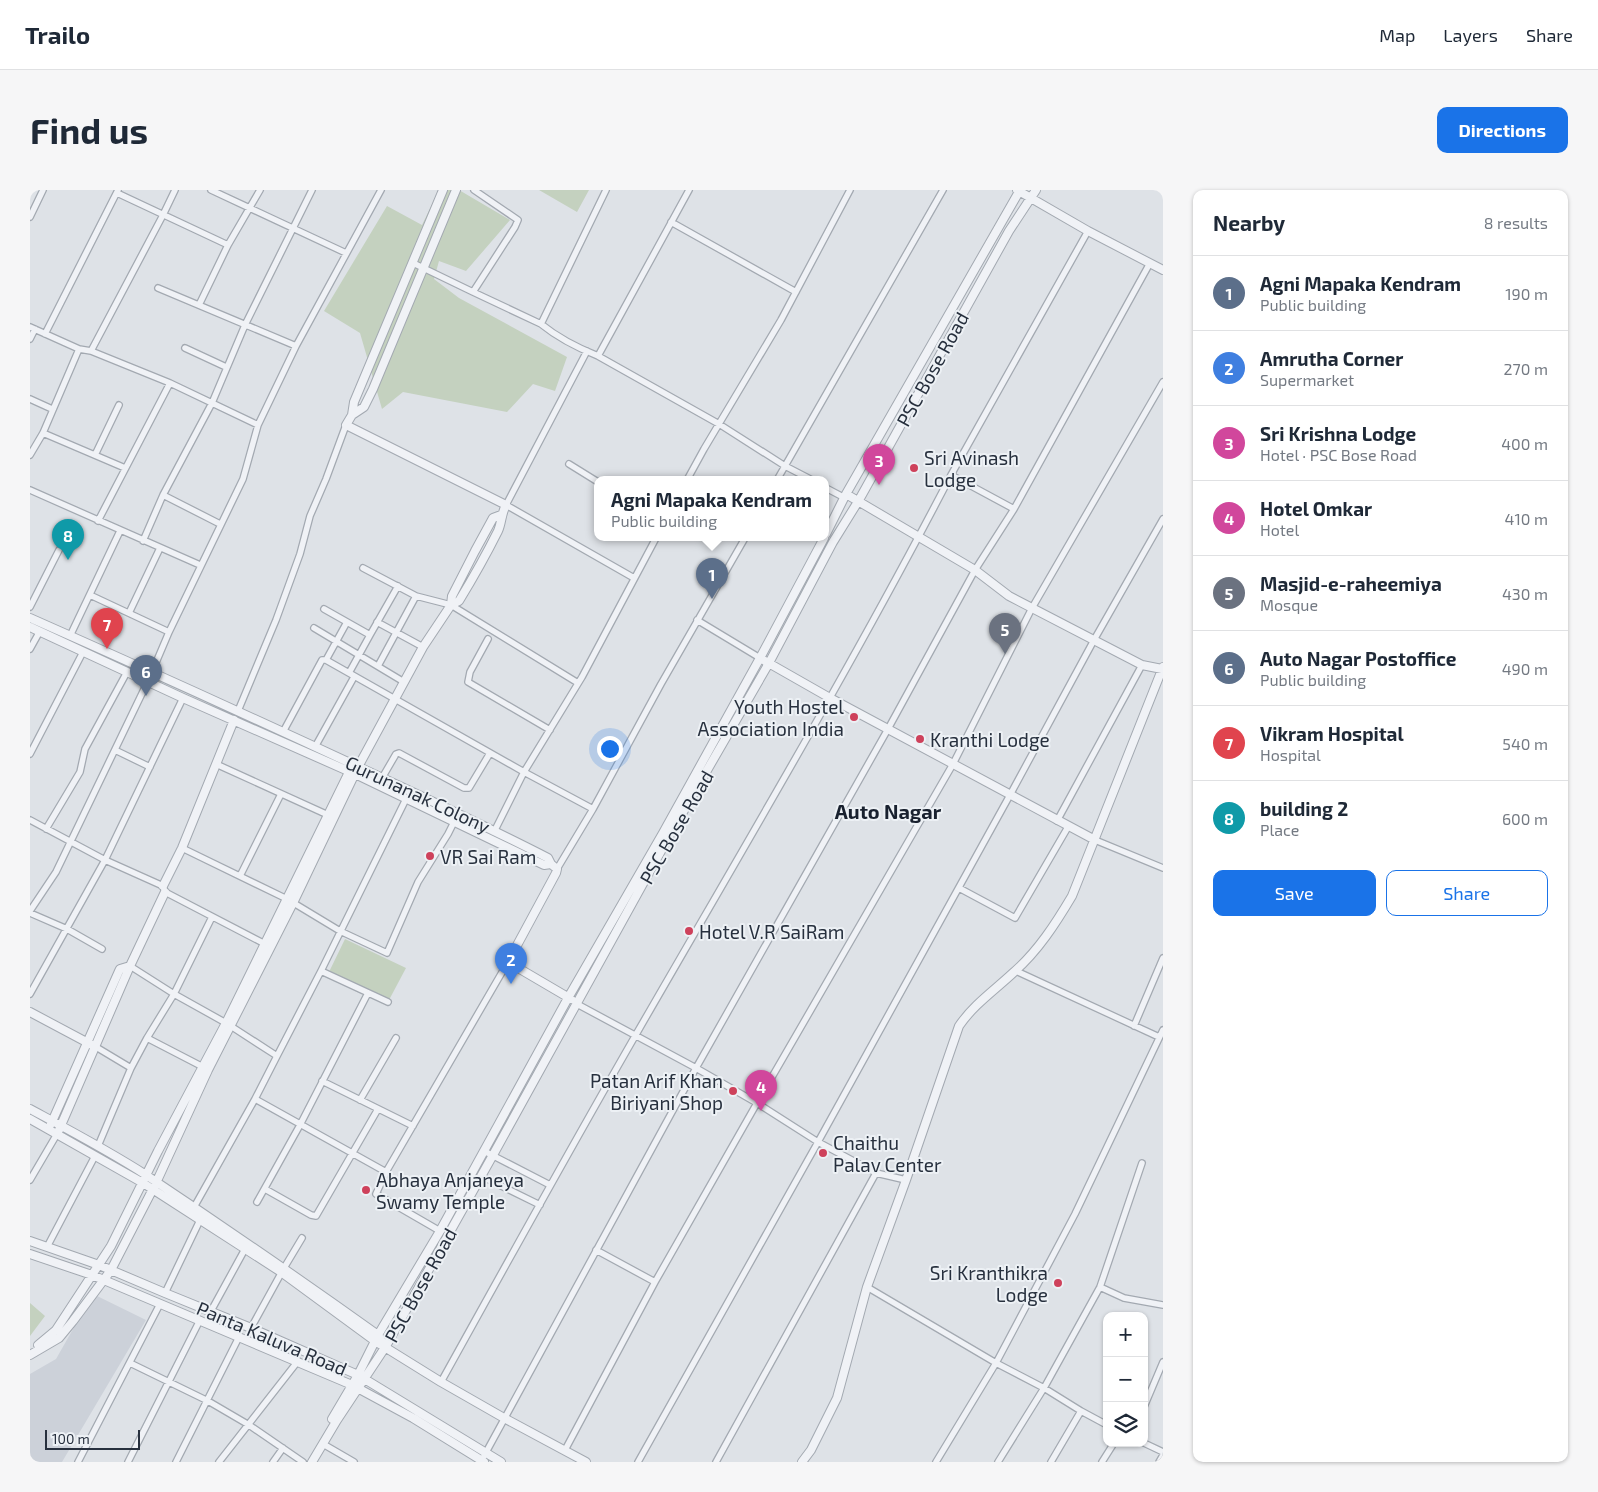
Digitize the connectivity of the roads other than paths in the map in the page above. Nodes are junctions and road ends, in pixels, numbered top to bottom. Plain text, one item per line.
1 (43, 190) edge
2 (175, 190) edge
3 (211, 190) edge
4 (260, 190) edge
5 (312, 190) edge
6 (381, 190) edge
7 (443, 190) edge
8 (456, 190) edge
9 (474, 190) edge
10 (606, 190) edge
11 (689, 190) edge
12 (850, 190) edge
13 (943, 190) edge
14 (1018, 190) edge
15 (1036, 190) edge
16 (118, 191) edge
17 (1031, 198) junction
18 (250, 208) junction
19 (163, 215) junction
20 (30, 216) edge
21 (671, 222) junction
22 (293, 228) junction
23 (1088, 231) junction
24 (228, 245) junction
25 (346, 254) junction
26 (413, 263) junction
27 (1150, 263) junction
28 (423, 268) junction
29 (1163, 270) edge
30 (158, 288) dead end
31 (473, 292) junction
32 (796, 292) junction
33 (199, 305) junction
34 (540, 324) junction
35 (245, 325) junction
36 (32, 328) edge
37 (45, 334) junction
38 (30, 339) edge
39 (296, 346) junction
40 (185, 348) dead end
41 (80, 349) junction
42 (91, 351) junction
43 (587, 352) junction
44 (598, 356) junction
45 (226, 367) junction
46 (1163, 382) edge
47 (170, 383) junction
48 (30, 399) edge
49 (212, 403) junction
50 (119, 405) dead end
51 (52, 409) junction
52 (352, 415) junction
53 (719, 424) junction
54 (258, 425) junction
55 (346, 426) junction
56 (43, 432) junction
57 (30, 455) edge
58 (95, 455) junction
59 (569, 464) dead end
60 (786, 466) junction
61 (125, 468) junction
62 (951, 475) junction
63 (689, 476) edge
64 (780, 476) edge
65 (805, 476) edge
66 (594, 480) edge
67 (829, 489) edge
68 (30, 490) edge
69 (163, 495) junction
70 (846, 496) junction
71 (859, 500) junction
72 (506, 506) junction
73 (1014, 509) junction
74 (501, 515) junction
75 (1163, 519) edge
76 (98, 521) junction
77 (220, 524) junction
78 (829, 528) edge
79 (120, 531) junction
80 (919, 537) junction
81 (143, 541) junction
82 (654, 541) edge
83 (743, 541) edge
84 (822, 541) edge
85 (160, 548) junction
86 (59, 550) dead end
87 (200, 566) junction
88 (363, 568) dead end
89 (976, 570) junction
90 (634, 578) junction
91 (398, 586) junction
92 (90, 595) junction
93 (416, 596) junction
94 (451, 606) junction
95 (30, 607) edge
96 (1032, 608) junction
97 (324, 609) dead end
98 (129, 613) junction
99 (30, 618) edge
100 (698, 620) junction
101 (347, 622) junction
102 (377, 622) junction
103 (30, 627) edge
104 (314, 628) dead end
105 (40, 631) junction
106 (169, 632) junction
107 (396, 632) junction
108 (370, 635) junction
109 (70, 636) junction
110 (488, 639) dead end
111 (1094, 640) junction
112 (336, 642) junction
113 (423, 647) junction
114 (30, 649) edge
115 (84, 652) junction
116 (359, 655) junction
117 (760, 658) junction
118 (326, 660) junction
119 (769, 663) junction
120 (1142, 665) junction
121 (378, 666) junction
122 (1163, 669) edge
123 (127, 672) junction
124 (156, 673) junction
125 (351, 675) junction
126 (404, 682) junction
127 (151, 683) junction
128 (578, 683) junction
129 (183, 698) junction
130 (830, 698) junction
131 (394, 700) junction
132 (238, 711) junction
133 (234, 720) junction
134 (888, 729) junction
135 (550, 730) junction
136 (283, 732) junction
137 (315, 747) junction
138 (115, 750) junction
139 (490, 753) junction
140 (30, 754) edge
141 (216, 764) junction
142 (953, 764) junction
143 (150, 767) junction
144 (354, 769) junction
145 (524, 772) junction
146 (382, 778) junction
147 (281, 794) junction
148 (1010, 795) junction
149 (406, 799) junction
150 (593, 809) junction
151 (328, 815) junction
152 (30, 820) edge
153 (1057, 821) junction
154 (454, 822) junction
155 (1068, 827) junction
156 (46, 829) junction
157 (495, 830) junction
158 (1095, 840) junction
159 (69, 842) junction
160 (182, 848) junction
161 (105, 860) junction
162 (554, 866) junction
163 (1163, 868) edge
164 (240, 876) junction
165 (959, 888) junction
166 (164, 889) junction
167 (290, 901) junction
168 (30, 912) edge
169 (212, 917) junction
170 (67, 929) junction
171 (340, 931) junction
172 (267, 945) junction
173 (102, 949) dead end
174 (1163, 958) edge
175 (508, 962) junction
176 (130, 966) junction
177 (321, 971) junction
178 (1016, 971) junction
179 (368, 993) junction
180 (30, 994) edge
181 (174, 994) junction
182 (568, 998) junction
183 (388, 1002) dead end
184 (577, 1004) junction
185 (30, 1012) edge
186 (228, 1025) junction
187 (1134, 1026) junction
188 (1163, 1030) edge
189 (636, 1034) junction
190 (1158, 1037) junction
191 (147, 1038) junction
192 (396, 1038) dead end
193 (88, 1043) junction
194 (96, 1047) junction
195 (276, 1056) junction
196 (131, 1068) junction
197 (696, 1068) junction
198 (205, 1069) junction
199 (322, 1081) junction
200 (255, 1099) junction
201 (360, 1100) junction
202 (756, 1103) junction
203 (30, 1109) edge
204 (378, 1109) junction
205 (30, 1119) edge
206 (53, 1121) junction
207 (300, 1124) junction
208 (62, 1126) junction
209 (413, 1126) junction
210 (48, 1129) junction
211 (57, 1134) junction
212 (818, 1142) junction
213 (98, 1146) junction
214 (484, 1150) junction
215 (352, 1154) junction
216 (493, 1155) junction
217 (95, 1156) junction
218 (1142, 1163) dead end
219 (386, 1172) junction
220 (876, 1173) junction
221 (481, 1176) junction
222 (145, 1179) junction
223 (30, 1180) edge
224 (906, 1180) junction
225 (550, 1185) junction
226 (154, 1186) junction
227 (265, 1189) junction
228 (257, 1202) dead end
229 (540, 1205) junction
230 (192, 1210) junction
231 (202, 1217) junction
232 (440, 1231) junction
233 (302, 1238) dead end
234 (30, 1241) edge
235 (47, 1247) junction
236 (245, 1249) junction
237 (596, 1250) junction
238 (30, 1254) edge
239 (99, 1265) junction
240 (111, 1270) junction
241 (282, 1270) junction
242 (92, 1275) junction
243 (103, 1280) junction
244 (655, 1282) junction
245 (867, 1287) junction
246 (1100, 1287) junction
247 (164, 1293) junction
248 (160, 1304) junction
249 (1163, 1305) edge
250 (211, 1311) junction
251 (200, 1320) junction
252 (251, 1328) junction
253 (239, 1337) junction
254 (376, 1338) junction
255 (386, 1346) junction
256 (30, 1349) edge
257 (30, 1355) edge
258 (298, 1361) junction
259 (1163, 1362) edge
260 (130, 1363) junction
261 (996, 1363) junction
262 (362, 1377) junction
263 (168, 1380) junction
264 (441, 1382) junction
265 (356, 1386) junction
266 (1044, 1388) junction
267 (208, 1401) junction
268 (1146, 1402) edge
269 (1081, 1412) junction
270 (504, 1418) junction
271 (1103, 1423) edge
272 (249, 1425) junction
273 (323, 1444) junction
274 (1148, 1445) edge
275 (1111, 1447) edge
276 (283, 1448) junction
277 (565, 1450) junction
278 (1163, 1454) edge
279 (483, 1459) edge
280 (78, 1462) edge
281 (128, 1462) edge
282 (176, 1462) edge
283 (219, 1462) edge
284 (273, 1462) edge
285 (305, 1462) edge
286 (312, 1462) edge
287 (354, 1462) edge
288 (501, 1462) edge
289 (586, 1462) edge
290 (638, 1462) edge
291 (716, 1462) edge
292 (802, 1462) edge
293 (936, 1462) edge
294 (998, 1462) edge
295 (1051, 1462) edge
296 (1102, 1462) edge
297 (1159, 1462) edge

1 - 20 street
2 - 19 street
3 - 18 street
4 - 18 street
5 - 22 street
6 - 25 street
7 - 26 street
8 - 28 street
9 - 31 street
10 - 34 street
11 - 21 street
12 - 32 street
13 - 60 street
14 - 17 street
14 - 70 street, PSC Bose Road
15 - 17 street, PSC Bose Road
16 - 19 street
16 - 37 street
17 - 23 street
17 - 71 street, PSC Bose Road
18 - 22 street
18 - 24 street
19 - 24 street
19 - 42 street
21 - 32 street
21 - 44 street
22 - 25 street
22 - 35 street
23 - 27 street
23 - 62 street
24 - 33 street
25 - 39 street
26 - 28 street
26 - 52 street
27 - 29 street
27 - 73 street
28 - 31 street
28 - 52 street
30 - 33 street
31 - 34 street
32 - 53 street
33 - 35 street
34 - 43 street
35 - 39 street
35 - 45 street
36 - 37 street
36 - 38 street
37 - 41 street
39 - 54 street
40 - 45 street
41 - 42 street
41 - 51 street
42 - 47 street
43 - 44 street
43 - 72 street
44 - 53 street
45 - 49 street
46 - 96 street
47 - 49 street
47 - 61 street
48 - 51 street
49 - 54 street
49 - 69 street
50 - 58 street
51 - 56 street
52 - 55 street
53 - 60 street
53 - 63 street
54 - 77 street
55 - 72 street
55 - 132 street
56 - 57 street
56 - 58 street
58 - 61 street
59 - 66 street
60 - 64 street
60 - 65 street
61 - 76 street
62 - 73 street
62 - 80 street
67 - 70 street
68 - 76 street
69 - 77 street
69 - 81 street
70 - 71 street
70 - 78 street, PSC Bose Road
71 - 80 street
71 - 119 street, PSC Bose Road
72 - 74 street
72 - 90 street
73 - 89 street
74 - 94 street
74 - 94 street
75 - 111 street
76 - 79 street
77 - 87 street
79 - 81 street
79 - 92 street
80 - 89 street
80 - 130 street
81 - 85 street
82 - 90 street
83 - 100 street
84 - 117 street, PSC Bose Road
85 - 87 street
85 - 98 street
86 - 95 street
87 - 106 street
88 - 91 street
89 - 96 street
89 - 134 street
90 - 128 street
91 - 93 street
91 - 102 street
92 - 98 street
92 - 109 street
93 - 94 street
93 - 107 street
94 - 113 street
94 - 128 street
96 - 111 street
96 - 142 street
97 - 101 street
98 - 106 street
99 - 109 street, Gurunanak Colony
100 - 117 street
100 - 150 street
101 - 108 street
101 - 112 street
102 - 107 street
102 - 108 street
103 - 105 street, Gurunanak Colony
104 - 112 street
105 - 114 street
105 - 115 street, Gurunanak Colony
106 - 124 street
107 - 113 street
107 - 121 street
108 - 116 street
109 - 124 street, Gurunanak Colony
110 - 135 street
111 - 120 street
111 - 148 street
112 - 116 street
112 - 118 street
113 - 126 street
115 - 123 street, Gurunanak Colony
115 - 140 street
116 - 121 street
116 - 125 street
117 - 119 street
117 - 182 street, PSC Bose Road
118 - 125 street
118 - 136 street
119 - 130 street
119 - 184 street, PSC Bose Road
120 - 122 street
120 - 153 street
121 - 126 street
122 - 158 street
123 - 127 street, Gurunanak Colony
123 - 156 street
124 - 127 street
124 - 132 street, Gurunanak Colony
125 - 131 street
125 - 137 street
126 - 131 street
127 - 129 street, Gurunanak Colony
127 - 138 street
128 - 135 street
129 - 133 street, Gurunanak Colony
129 - 143 street
130 - 134 street
130 - 189 street
131 - 139 street
131 - 144 street
132 - 136 street, Gurunanak Colony
133 - 141 street
133 - 144 street, Gurunanak Colony
134 - 142 street
134 - 197 street
135 - 145 street
136 - 137 street, Gurunanak Colony
137 - 144 street, Gurunanak Colony
138 - 143 street
138 - 159 street
139 - 145 street
139 - 146 street
141 - 147 street
141 - 160 street
142 - 148 street
142 - 202 street
143 - 161 street
144 - 146 street, Gurunanak Colony
144 - 149 street, Gurunanak Colony
144 - 151 street
144 - 167 street
145 - 150 street
145 - 157 street
146 - 157 street, Gurunanak Colony
147 - 151 street
147 - 164 street
148 - 153 street
148 - 165 street
149 - 154 street, Gurunanak Colony
149 - 171 street
150 - 162 street
151 - 167 street
152 - 156 street
153 - 155 street
154 - 162 street, Gurunanak Colony
154 - 171 street
155 - 158 street
155 - 165 street
156 - 159 street
157 - 162 street, Gurunanak Colony
158 - 163 street
158 - 178 street
159 - 161 street
159 - 168 street
160 - 164 street
160 - 166 street
161 - 166 street
161 - 170 street
162 - 175 street
164 - 167 street
165 - 212 street
166 - 169 street
166 - 176 street
167 - 171 street
167 - 172 street
168 - 170 street
169 - 172 street
169 - 181 street
170 - 173 street
170 - 180 street
171 - 177 street
172 - 186 street
174 - 187 street
175 - 182 street
175 - 209 street
176 - 181 street
176 - 193 street
176 - 194 street
177 - 179 street
177 - 195 street
178 - 187 street
178 - 224 street
179 - 183 street
179 - 199 street
181 - 186 street
181 - 191 street
182 - 184 street
182 - 214 street, PSC Bose Road
184 - 189 street
184 - 216 street, PSC Bose Road
185 - 193 street
186 - 195 street
186 - 198 street
187 - 190 street
188 - 190 street
189 - 197 street
189 - 225 street
190 - 261 street
191 - 196 street
191 - 198 street
192 - 201 street
193 - 194 street
193 - 206 street
194 - 196 street
194 - 208 street
195 - 200 street
196 - 213 street
197 - 202 street
197 - 237 street
198 - 222 street
198 - 226 street
199 - 201 street
199 - 207 street
200 - 207 street
200 - 230 street
201 - 204 street
202 - 212 street
202 - 244 street
203 - 206 street
204 - 209 street
204 - 215 street
205 - 210 street
206 - 208 street
206 - 210 street
207 - 215 street
207 - 227 street
208 - 211 street
208 - 213 street
209 - 219 street
210 - 211 street
211 - 217 street
211 - 223 street
212 - 220 street
212 - 290 street
213 - 222 street
214 - 216 street
214 - 232 street, PSC Bose Road
215 - 219 street
215 - 227 street
216 - 221 street, PSC Bose Road
216 - 225 street
217 - 222 street
217 - 235 street
218 - 246 street
219 - 232 street
220 - 224 street
220 - 291 street
221 - 229 street
221 - 255 street, PSC Bose Road
222 - 226 street
222 - 239 street
224 - 245 street
225 - 229 street
226 - 230 street
226 - 240 street
227 - 228 street
229 - 264 street
230 - 231 street
231 - 236 street
231 - 241 street
231 - 247 street
232 - 254 street, PSC Bose Road
233 - 241 street
234 - 235 street, Panta Kaluva Road
235 - 239 street, Panta Kaluva Road
236 - 241 street
236 - 250 street
237 - 244 street
237 - 270 street
238 - 242 street, Panta Kaluva Road
239 - 240 street, Panta Kaluva Road
239 - 242 street
240 - 243 street
240 - 247 street, Panta Kaluva Road
241 - 252 street
241 - 254 street
242 - 243 street, Panta Kaluva Road
242 - 256 street
243 - 248 street, Panta Kaluva Road
243 - 257 street
244 - 277 street
245 - 261 street
245 - 292 street
246 - 249 street
246 - 266 street
247 - 250 street, Panta Kaluva Road
248 - 251 street, Panta Kaluva Road
248 - 260 street
250 - 252 street, Panta Kaluva Road
251 - 253 street, Panta Kaluva Road
251 - 263 street
252 - 262 street, Panta Kaluva Road
253 - 258 street, Panta Kaluva Road
253 - 267 street
254 - 255 street
254 - 262 street, PSC Bose Road
255 - 262 street, PSC Bose Road
255 - 264 street
258 - 265 street, Panta Kaluva Road
258 - 272 street
259 - 268 street
260 - 263 street
260 - 280 street
261 - 266 street
261 - 293 street
262 - 265 street, PSC Bose Road
262 - 279 street, Panta Kaluva Road
263 - 267 street
263 - 281 street
264 - 270 street
265 - 273 street, PSC Bose Road
265 - 279 street, Panta Kaluva Road
265 - 285 street, PSC Bose Road
266 - 269 street
266 - 294 street
267 - 272 street
267 - 282 street
269 - 271 street
269 - 295 street
270 - 277 street
270 - 279 street
272 - 276 street
272 - 283 street
273 - 286 street, PSC Bose Road
273 - 287 street
274 - 278 street
275 - 296 street
276 - 284 street
276 - 285 street
277 - 289 street
278 - 297 street
279 - 288 street, Panta Kaluva Road

